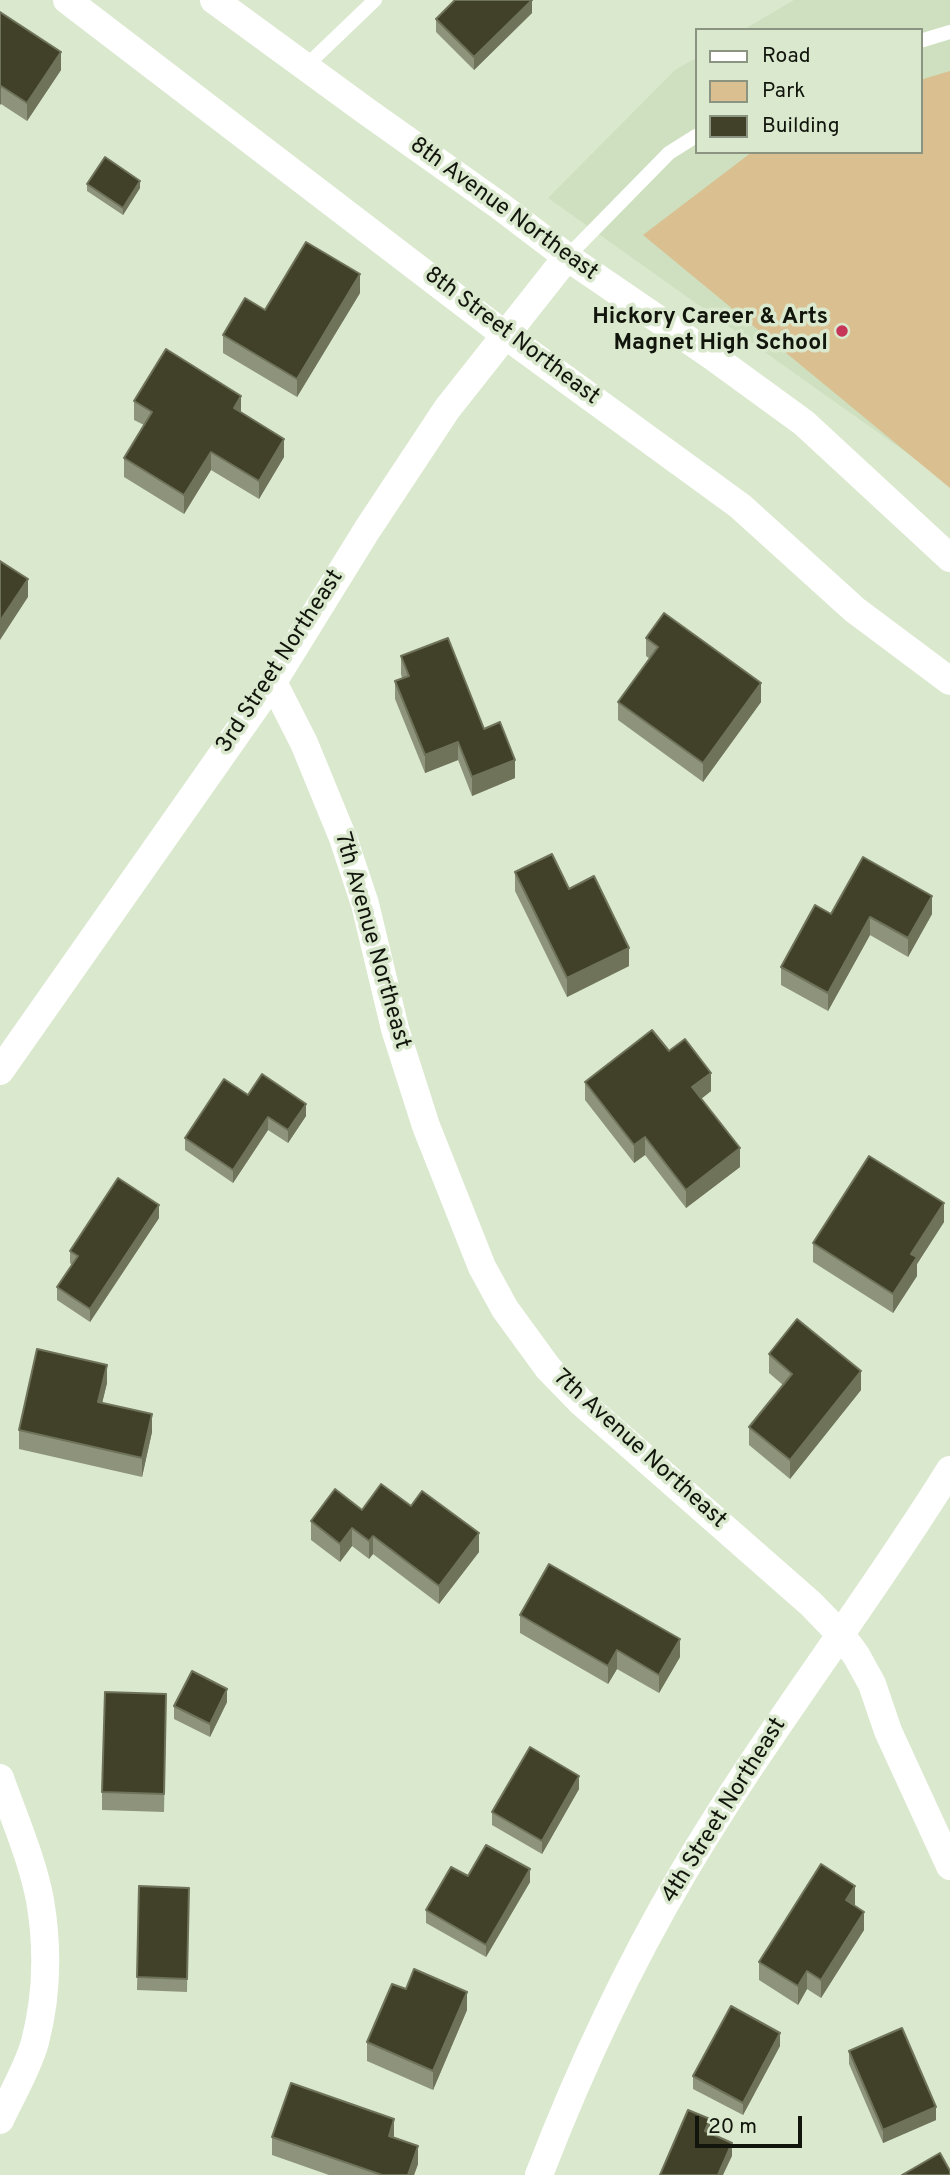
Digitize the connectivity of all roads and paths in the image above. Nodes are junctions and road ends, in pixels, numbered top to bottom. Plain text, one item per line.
1 (66, 0) edge
2 (214, 0) edge
3 (375, 0) edge
4 (950, 32) edge
5 (922, 40) edge
6 (306, 66) junction
7 (694, 137) edge
8 (567, 257) junction
9 (505, 335) junction
10 (950, 558) edge
11 (950, 681) edge
12 (273, 682) junction
13 (4, 1056) edge
14 (950, 1470) edge
15 (841, 1635) junction
16 (0, 1778) edge
17 (950, 1866) edge
18 (0, 2120) edge
19 (539, 2175) edge

1 - 9 street, 8th Street Northeast
2 - 6 street, 8th Avenue Northeast
3 - 6 lane
4 - 5 lane
6 - 8 street, 8th Avenue Northeast
7 - 8 lane
8 - 9 street, 3rd Street Northeast
8 - 10 street, 8th Avenue Northeast
9 - 11 street, 8th Street Northeast
9 - 12 street, 3rd Street Northeast
12 - 13 street, 3rd Street Northeast
12 - 15 street, 7th Avenue Northeast
14 - 15 street, 4th Street Northeast
15 - 17 street, 7th Avenue Northeast
15 - 19 street, 4th Street Northeast
16 - 18 street

